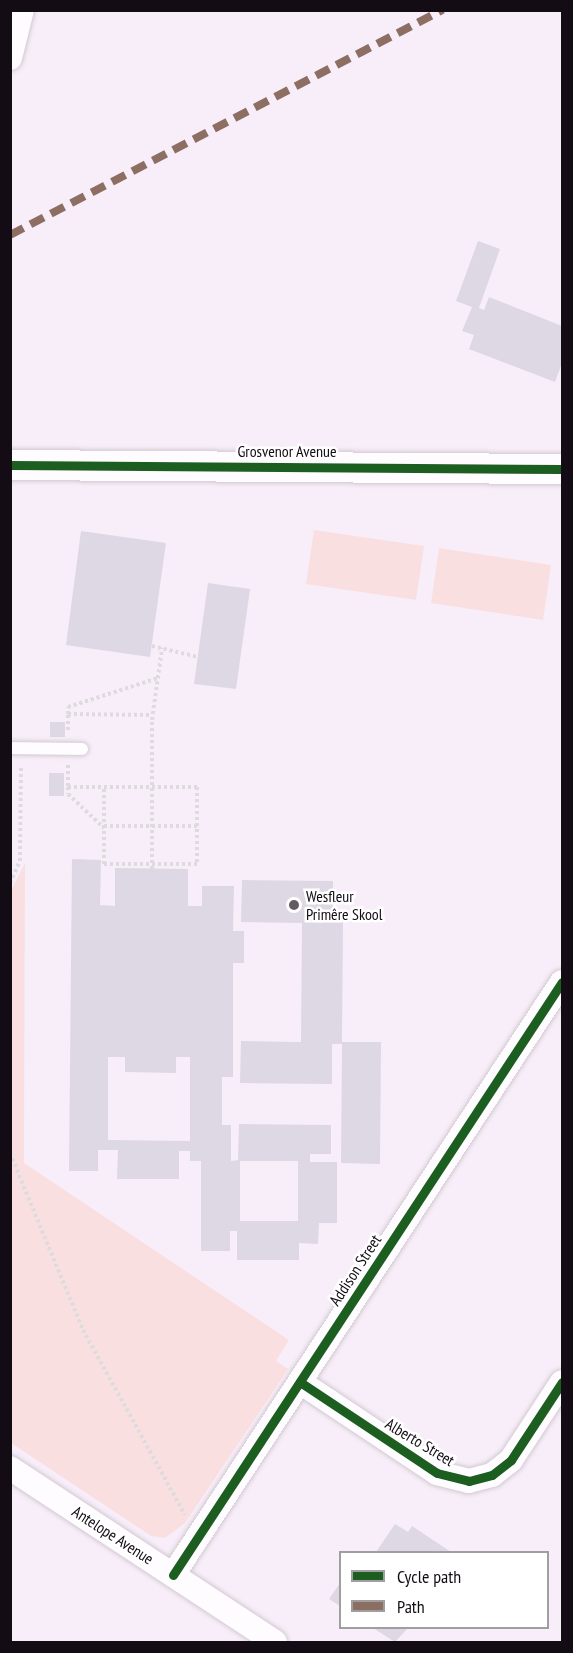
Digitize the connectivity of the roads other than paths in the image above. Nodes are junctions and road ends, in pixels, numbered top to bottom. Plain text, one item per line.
1 (22, 10) edge
2 (10, 58) edge
3 (10, 465) edge
4 (562, 469) edge
5 (16, 748) edge
6 (82, 748) dead end
7 (562, 982) edge
8 (300, 1382) junction
9 (562, 1382) edge
10 (13, 1476) edge
11 (173, 1575) junction
12 (275, 1642) edge

1 - 2 street
3 - 4 street, Grosvenor Avenue
5 - 6 lane
7 - 8 street, Addison Street
8 - 9 street, Alberto Street
8 - 11 street, Addison Street
10 - 11 street, Antelope Avenue
11 - 12 street, Antelope Avenue

